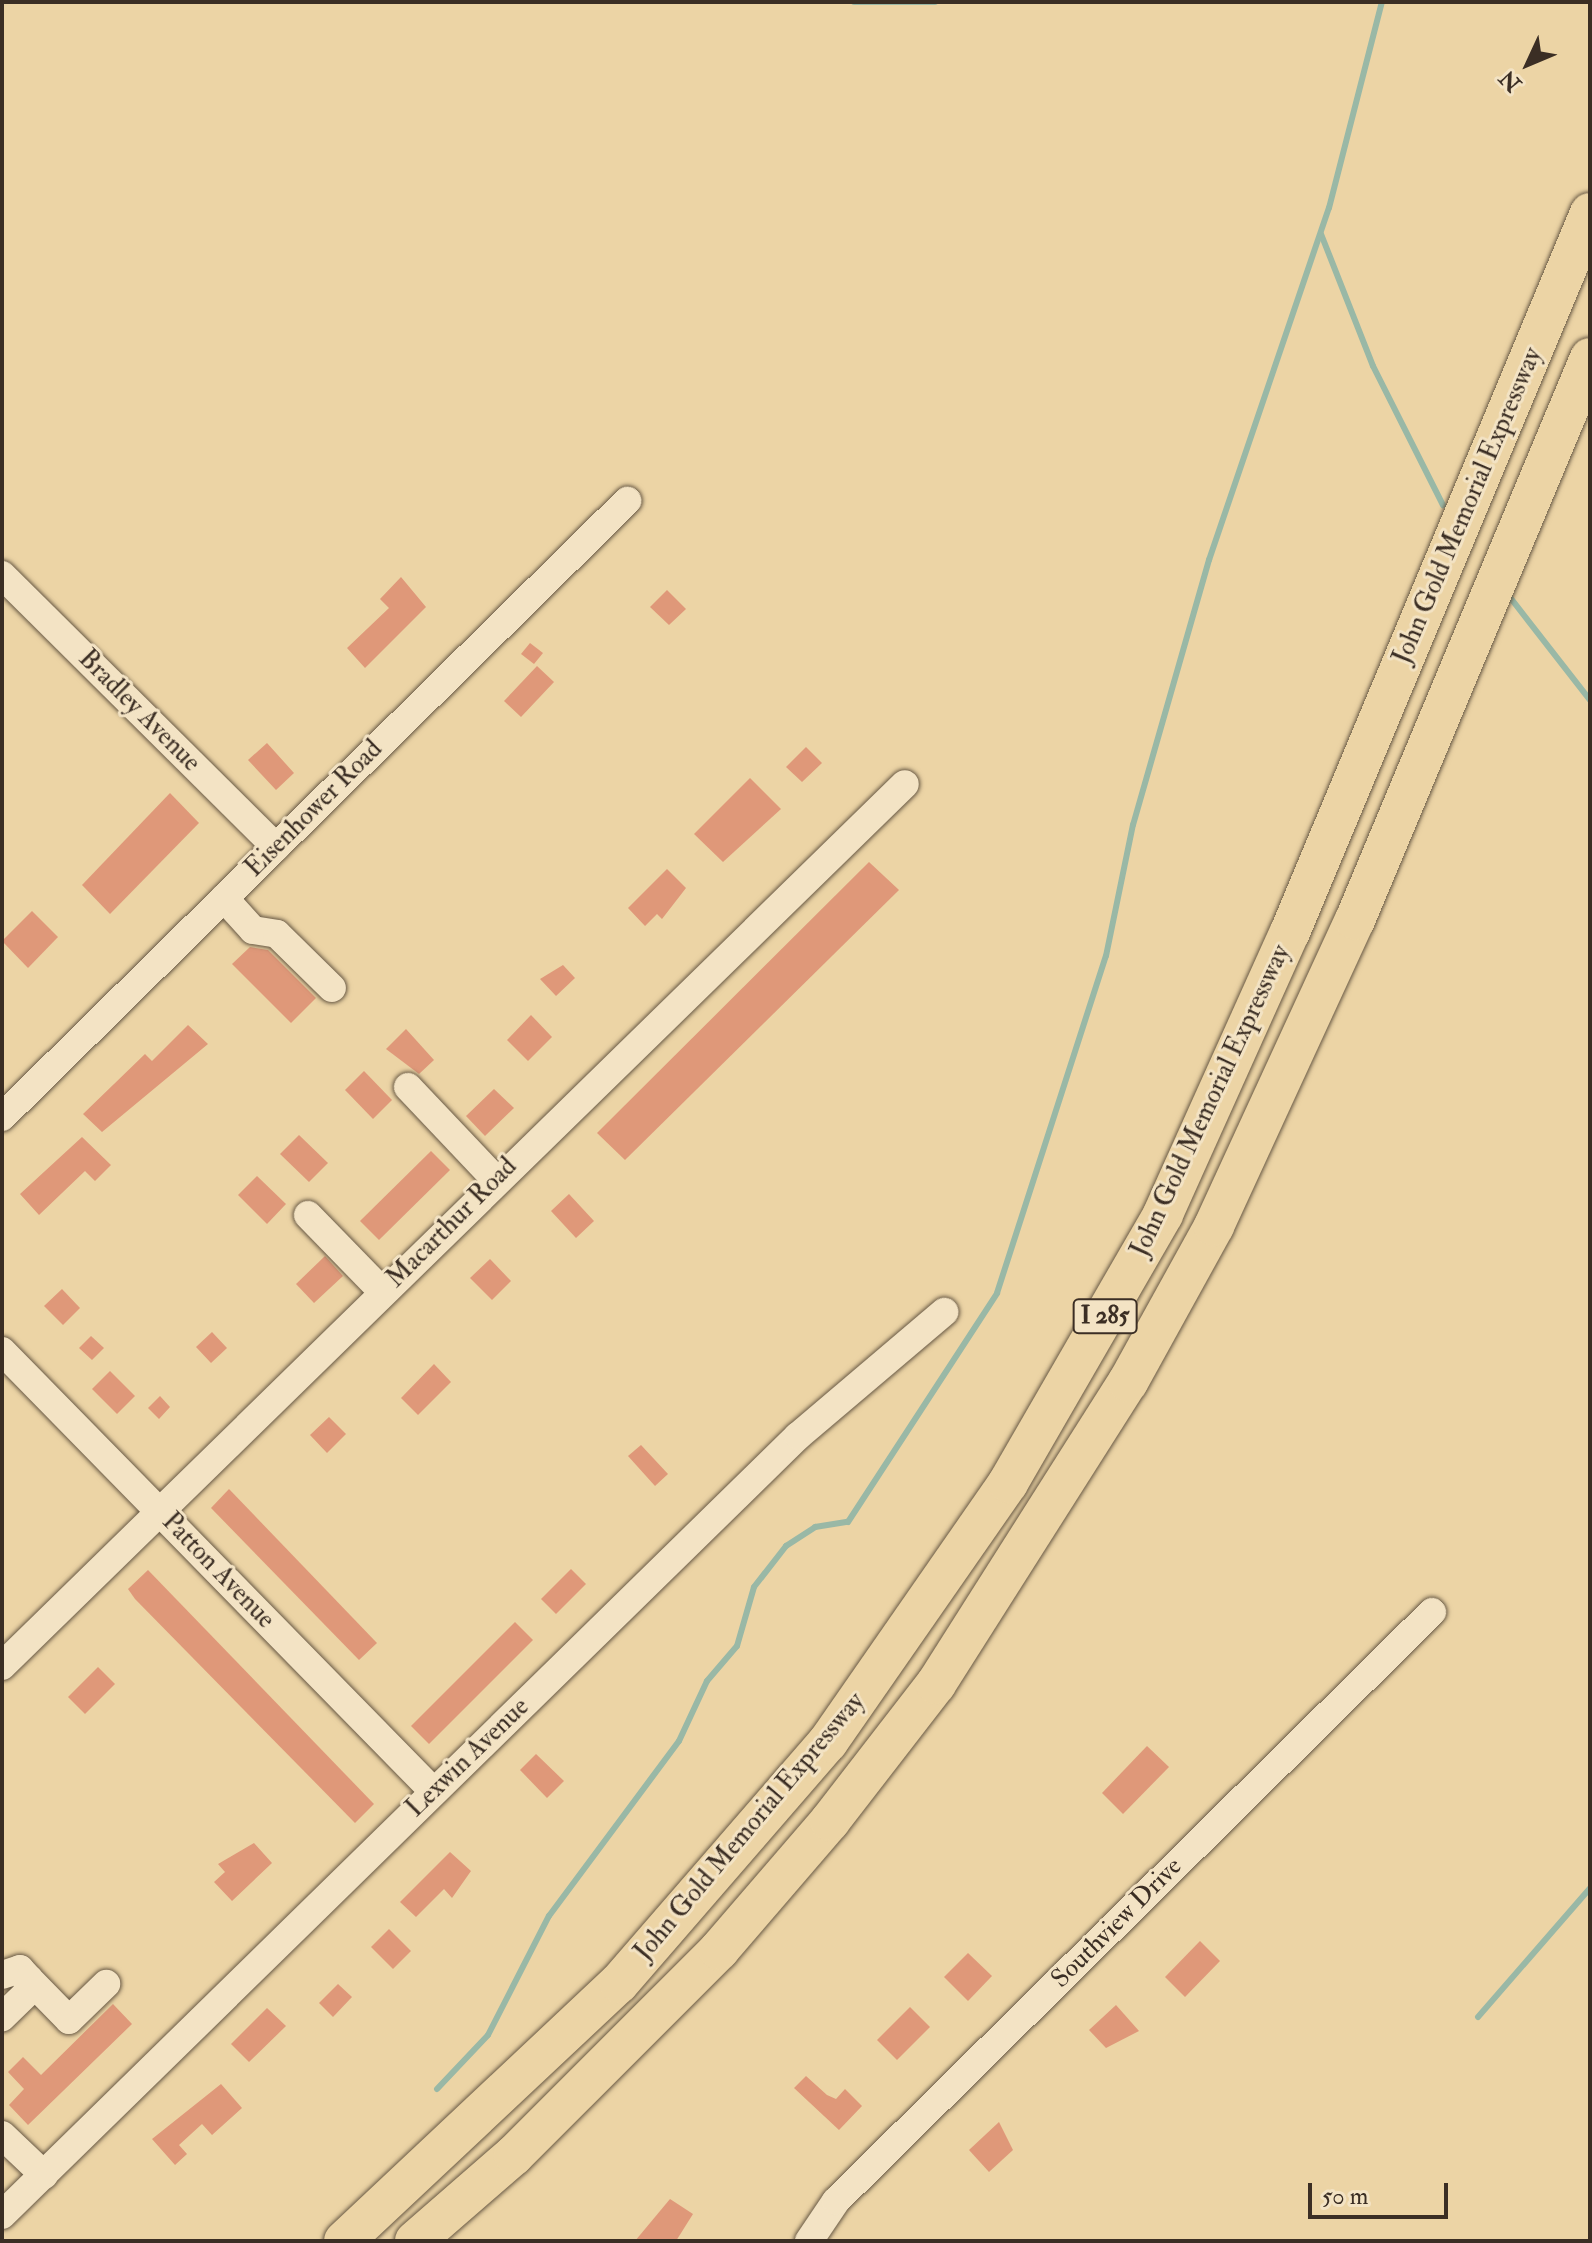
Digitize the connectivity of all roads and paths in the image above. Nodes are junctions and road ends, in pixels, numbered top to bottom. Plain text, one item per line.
1 (1590, 213) edge
2 (1590, 358) edge
3 (627, 501) dead end
4 (2, 575) edge
5 (905, 784) dead end
6 (276, 847) junction
7 (224, 898) junction
8 (332, 988) dead end
9 (408, 1087) dead end
10 (2, 1117) edge
11 (495, 1179) junction
12 (308, 1215) dead end
13 (382, 1291) junction
14 (944, 1312) dead end
15 (2, 1351) edge
16 (160, 1511) junction
17 (1432, 1612) dead end
18 (2, 1666) edge
19 (434, 1792) junction
20 (16, 1977) edge
21 (106, 1984) dead end
22 (2, 2017) edge
23 (2, 2135) edge
24 (44, 2175) junction
25 (2, 2215) edge
26 (344, 2241) edge
27 (415, 2241) edge
28 (809, 2241) edge

1 - 26 highway, John Gold Memorial Expressway / I 285
2 - 27 highway, John Gold Memorial Expressway / I 285
3 - 6 street, Eisenhower Road
4 - 6 street, Bradley Avenue
5 - 11 street, Macarthur Road
6 - 7 street, Eisenhower Road
7 - 8 street
7 - 10 street, Eisenhower Road
9 - 11 street
11 - 13 street, Macarthur Road
12 - 13 street
13 - 16 street, Macarthur Road
14 - 19 street, Lexwin Avenue
15 - 16 street, Patton Avenue
16 - 18 street, Macarthur Road
16 - 19 street, Patton Avenue
17 - 28 street, Southview Drive
19 - 24 street, Lexwin Avenue
20 - 21 street
20 - 22 street
23 - 24 street
24 - 25 street, Lexwin Avenue

